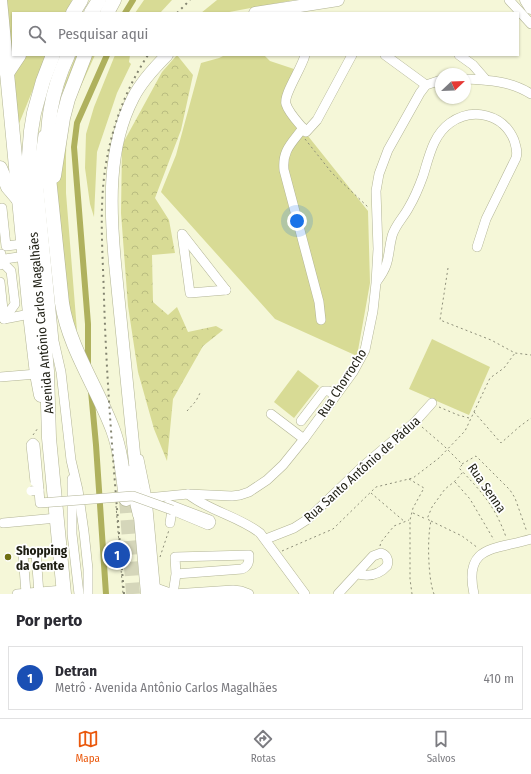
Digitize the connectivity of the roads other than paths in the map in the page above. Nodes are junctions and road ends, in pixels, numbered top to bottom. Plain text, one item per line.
1 (0, 0) edge
2 (99, 0) edge
3 (114, 0) edge
4 (338, 0) edge
5 (509, 0) edge
6 (521, 0) edge
7 (526, 0) edge
8 (531, 9) edge
9 (92, 12) edge
10 (108, 12) edge
11 (261, 12) edge
12 (531, 24) edge
13 (18, 56) edge
14 (53, 56) edge
15 (68, 56) edge
16 (85, 56) edge
17 (166, 56) edge
18 (305, 56) edge
19 (351, 56) edge
20 (386, 56) edge
21 (461, 56) edge
22 (4, 78) edge
23 (471, 79) edge
24 (486, 80) junction
25 (43, 81) junction
26 (435, 82) edge
27 (426, 85) junction
28 (531, 94) edge
29 (51, 102) junction
30 (302, 130) junction
31 (0, 168) edge
32 (19, 197) junction
33 (51, 202) junction
34 (1, 208) edge
35 (477, 246) dead end
36 (24, 250) junction
37 (1, 260) edge
38 (0, 282) edge
39 (376, 283) junction
40 (226, 290) joint
41 (36, 316) junction
42 (4, 319) junction
43 (321, 320) dead end
44 (37, 374) junction
45 (0, 377) edge
46 (63, 391) junction
47 (335, 396) junction
48 (432, 403) road end
49 (271, 414) dead end
50 (130, 420) junction
51 (301, 421) dead end
52 (111, 425) junction
53 (49, 438) junction
54 (304, 439) junction
55 (71, 460) junction
56 (33, 480) dead end
57 (188, 494) junction
58 (119, 498) junction
59 (147, 498) junction
60 (76, 500) junction
61 (140, 515) junction
62 (57, 518) junction
63 (3, 523) dead end
64 (170, 524) road end
65 (79, 525) dead end
66 (266, 539) junction
67 (530, 540) edge
68 (176, 574) junction
69 (357, 574) junction
70 (153, 592) edge
71 (39, 593) edge
72 (62, 593) edge
73 (22, 594) edge
74 (78, 594) edge
75 (88, 594) edge
76 (173, 594) edge
77 (183, 594) edge
78 (249, 594) edge
79 (305, 594) edge
80 (338, 594) edge
81 (474, 594) edge

1 - 22 highway
2 - 9 highway
3 - 10 highway
4 - 11 main road
5 - 12 street
6 - 8 street
7 - 8 main road
13 - 22 highway
14 - 25 highway, Avenida Antônio Carlos Magalhães
15 - 29 highway, Avenida Antônio Carlos Magalhães
16 - 33 highway
17 - 50 main road
18 - 30 street
19 - 30 street
20 - 27 street
21 - 24 street
22 - 32 highway
23 - 24 street
24 - 28 street
25 - 32 highway
25 - 41 highway, Avenida Antônio Carlos Magalhães
26 - 27 street
27 - 39 street, Rua Chorrocho
29 - 33 highway, Avenida Antônio Carlos Magalhães
29 - 46 street
30 - 43 street
31 - 32 highway
32 - 34 street
32 - 36 highway
33 - 52 highway, Avenida Antônio Carlos Magalhães
34 - 36 street
35 - 39 street
36 - 37 street
36 - 41 highway
37 - 42 street
38 - 42 street
39 - 47 street, Rua Chorrocho
40 - 40 street
41 - 42 street
41 - 44 highway
41 - 46 street
41 - 53 highway, Avenida Antônio Carlos Magalhães
44 - 45 street
44 - 53 highway
46 - 55 street
47 - 51 street
47 - 54 street, Rua Chorrocho
48 - 66 street, Rua Santo Antônio de Pádua
49 - 54 street
50 - 59 street
50 - 61 main road
52 - 58 highway, Avenida Antônio Carlos Magalhães
52 - 61 highway
53 - 62 highway, Avenida Antônio Carlos Magalhães
54 - 57 street, Rua Chorrocho
55 - 74 street
55 - 75 street
56 - 60 street, bridge
57 - 59 street, Rua Chorrocho
57 - 66 street
58 - 60 street, bridge
58 - 64 street, bridge
59 - 70 street
60 - 65 street
61 - 70 main road
62 - 63 street
62 - 72 highway, Avenida Antônio Carlos Magalhães
66 - 79 street
67 - 81 street
68 - 68 street
68 - 76 street
69 - 69 street
69 - 80 street
70 - 76 street
71 - 72 street
71 - 73 street
71 - 73 street
76 - 77 street
77 - 78 street

